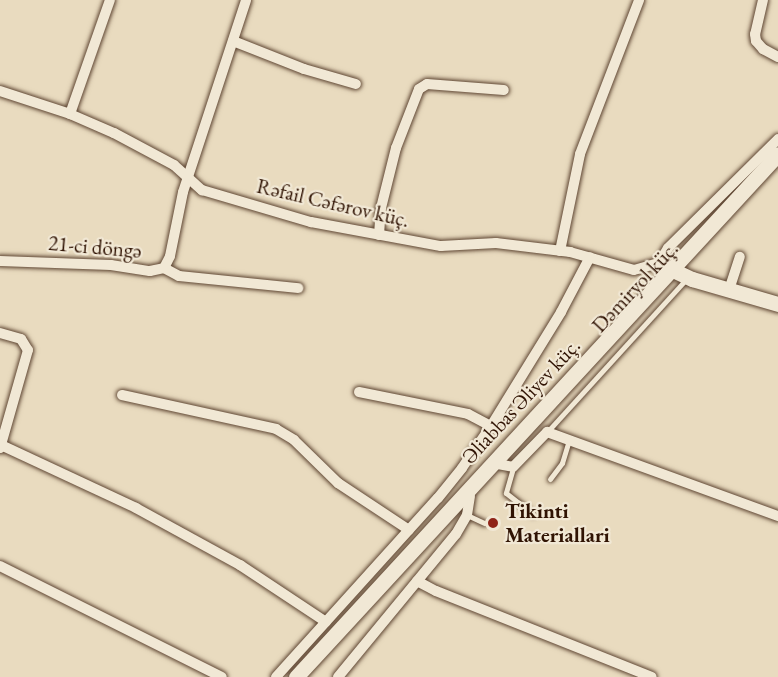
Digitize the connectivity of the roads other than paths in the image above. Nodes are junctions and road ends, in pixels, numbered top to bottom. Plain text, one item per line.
1 (110, 0) edge
2 (246, 0) edge
3 (639, 0) edge
4 (763, 0) edge
5 (233, 41) junction
6 (778, 57) edge
7 (356, 84) dead end
8 (504, 90) dead end
9 (0, 91) edge
10 (69, 114) junction
11 (778, 139) edge
12 (778, 154) edge
13 (778, 164) edge
14 (188, 178) junction
15 (378, 235) junction
16 (560, 252) junction
17 (590, 257) junction
18 (740, 257) dead end
19 (0, 261) edge
20 (164, 268) junction
21 (674, 270) junction
22 (298, 288) dead end
23 (729, 290) junction
24 (778, 304) edge
25 (0, 333) edge
26 (359, 393) dead end
27 (122, 395) dead end
28 (491, 426) junction
29 (547, 432) junction
30 (569, 440) junction
31 (1, 447) edge
32 (506, 466) junction
33 (550, 479) dead end
34 (470, 496) junction
35 (533, 514) dead end
36 (468, 515) junction
37 (778, 516) edge
38 (484, 523) dead end
39 (409, 530) junction
40 (0, 566) edge
41 (417, 581) junction
42 (326, 622) junction
43 (222, 677) edge
44 (276, 677) edge
45 (296, 677) edge
46 (303, 677) edge
47 (338, 677) edge
48 (652, 677) edge

1 - 10 street
2 - 5 street, 21-ci döngə
3 - 16 street
4 - 6 street
5 - 7 street
5 - 14 street, 21-ci döngə
8 - 15 street
9 - 10 street, Rəfail Cəfərov küç.
10 - 14 street, Rəfail Cəfərov küç.
11 - 21 street
12 - 21 main road, Əliabbas Əliyev küç.
13 - 21 main road, Dəmiryol küç.
14 - 15 street, Rəfail Cəfərov küç.
14 - 20 street, 21-ci döngə
15 - 16 street, Rəfail Cəfərov küç.
16 - 17 street, Rəfail Cəfərov küç.
17 - 21 street, Rəfail Cəfərov küç.
17 - 28 street
18 - 23 street
19 - 20 street, 21-ci döngə
20 - 22 street
21 - 23 main road
21 - 29 lane
21 - 32 main road, Dəmiryol küç.
21 - 45 main road, Əliabbas Əliyev küç.
23 - 24 main road
25 - 31 street
26 - 28 street
27 - 39 street
28 - 39 street
29 - 30 street
29 - 32 street
30 - 33 lane
30 - 37 street
31 - 42 street
32 - 34 main road, Dəmiryol küç.
32 - 35 lane
34 - 36 street
34 - 46 main road, Dəmiryol küç.
36 - 38 lane
36 - 41 street
39 - 42 street
40 - 43 street
41 - 47 street
41 - 48 street
42 - 44 street

